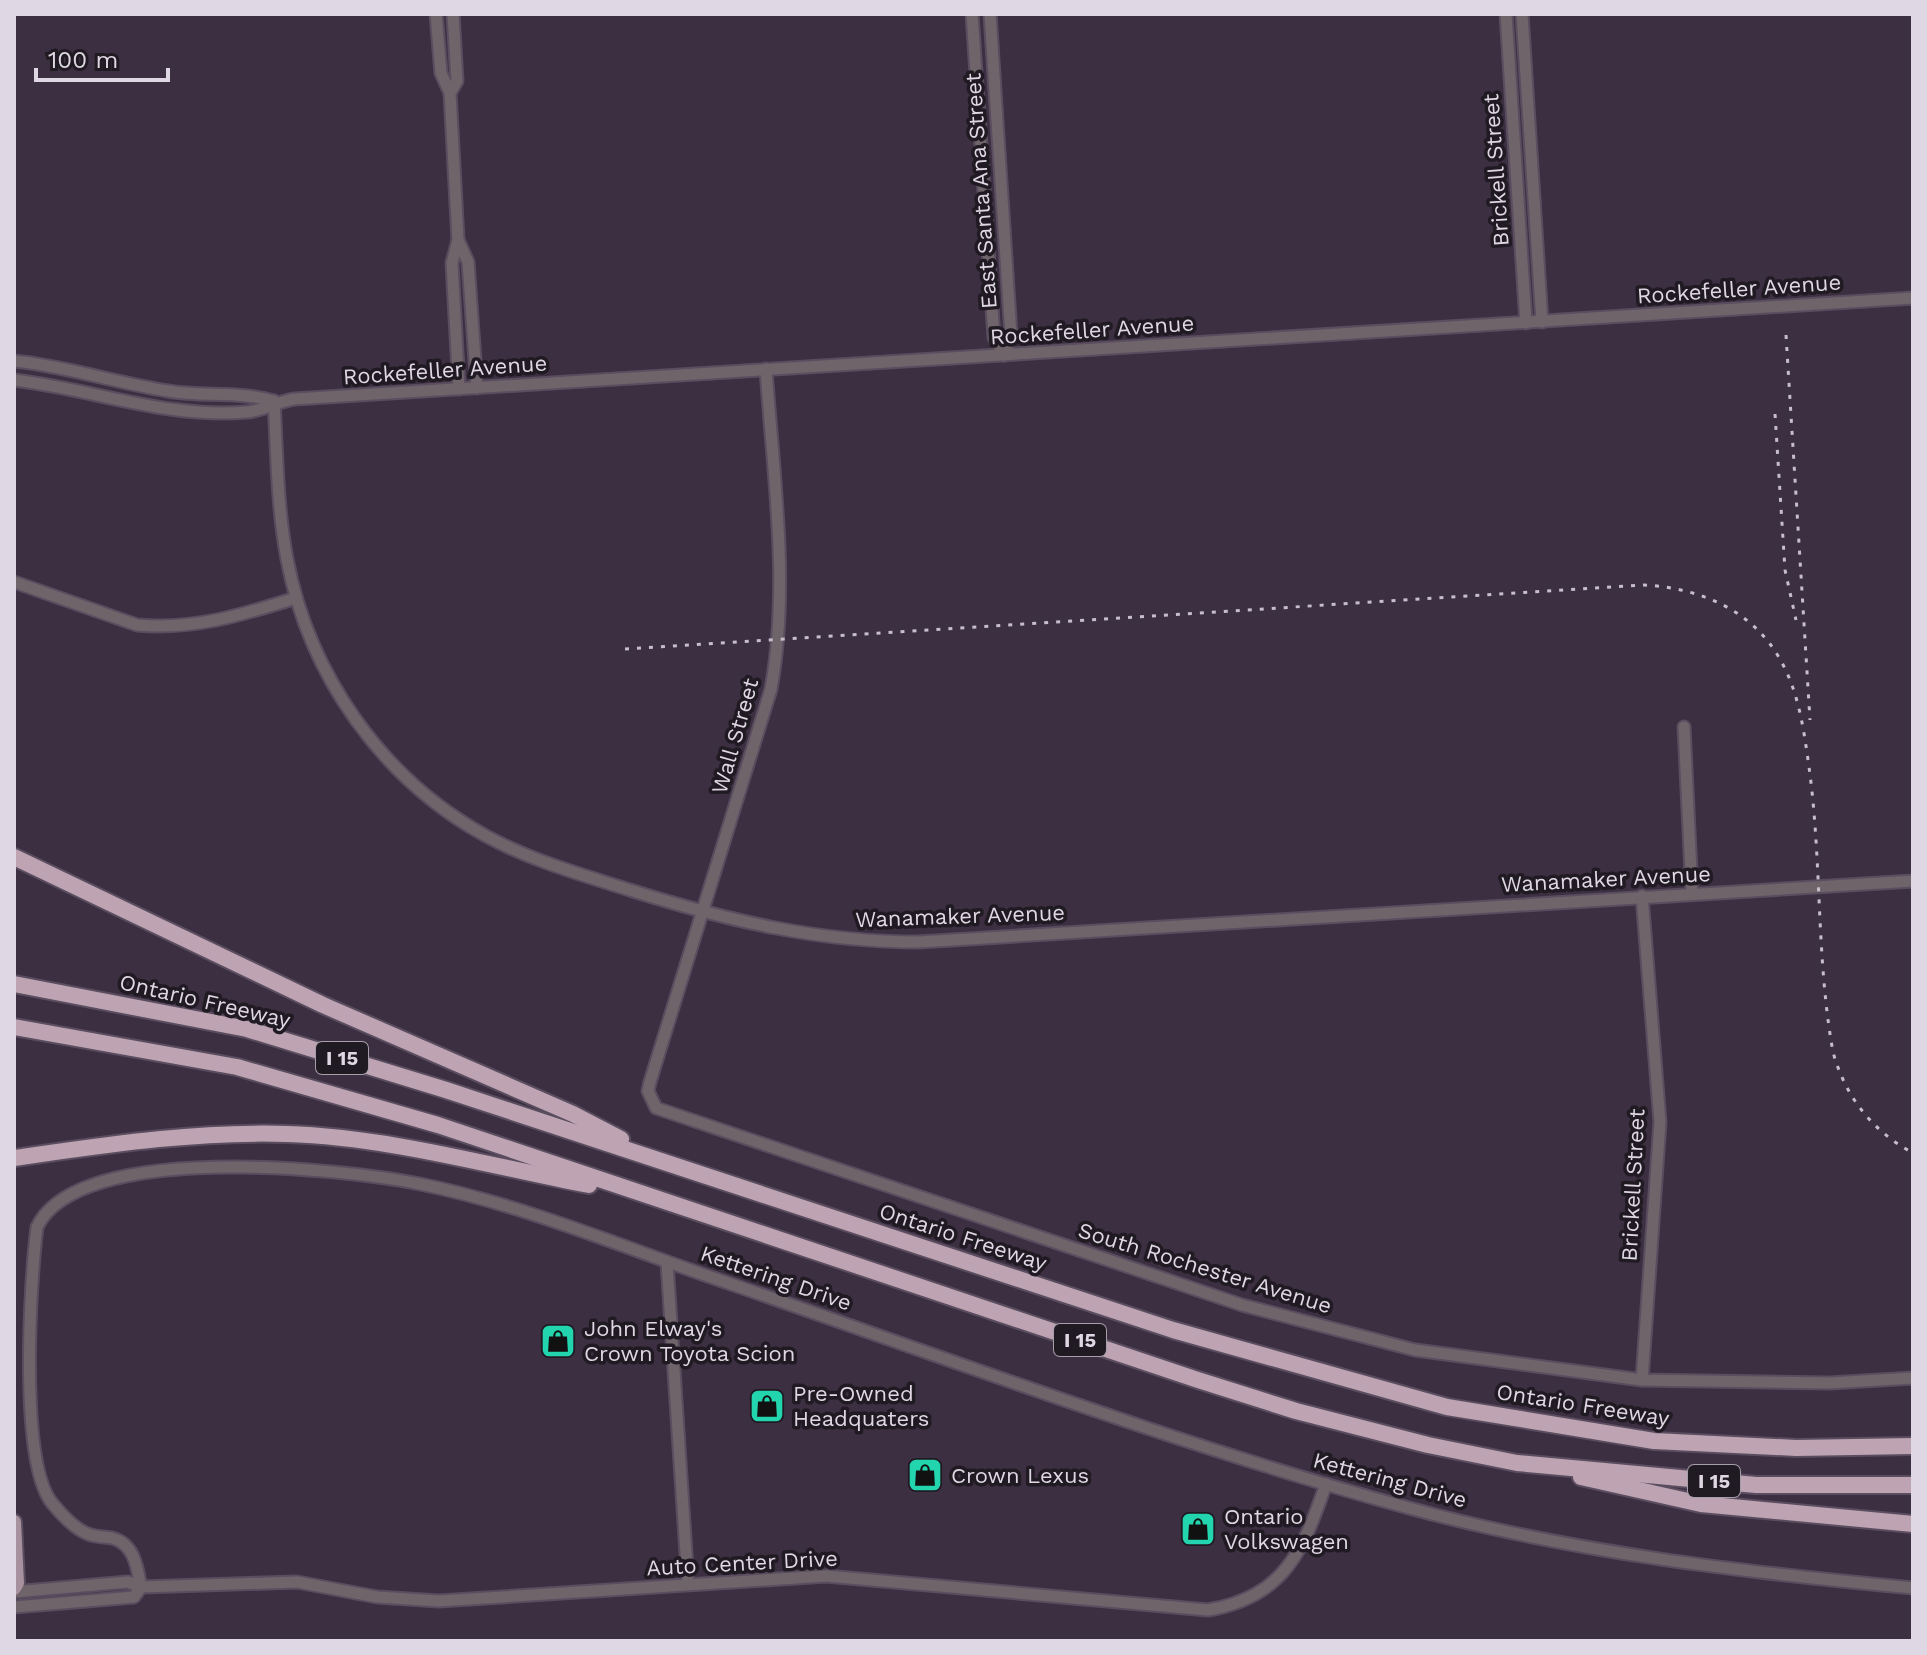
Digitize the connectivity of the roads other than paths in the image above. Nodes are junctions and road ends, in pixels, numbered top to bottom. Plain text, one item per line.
1 (436, 14) edge
2 (453, 14) edge
3 (972, 14) edge
4 (990, 14) edge
5 (1506, 14) edge
6 (1522, 14) edge
7 (450, 93) junction
8 (458, 240) junction
9 (1913, 298) edge
10 (1542, 322) junction
11 (1526, 323) junction
12 (1004, 355) junction
13 (14, 361) edge
14 (766, 369) junction
15 (14, 380) edge
16 (477, 388) junction
17 (459, 389) junction
18 (274, 401) junction
19 (14, 582) edge
20 (296, 598) junction
21 (1684, 727) dead end
22 (14, 857) edge
23 (1913, 881) edge
24 (1692, 893) junction
25 (1642, 896) junction
26 (703, 913) junction
27 (14, 984) edge
28 (14, 1027) edge
29 (650, 1102) joint
30 (14, 1158) edge
31 (662, 1160) junction
32 (649, 1197) junction
33 (667, 1263) junction
34 (1913, 1378) edge
35 (1642, 1380) junction
36 (1913, 1440) edge
37 (1913, 1446) edge
38 (1866, 1447) junction
39 (1517, 1463) junction
40 (1326, 1484) junction
41 (1913, 1485) edge
42 (14, 1522) edge
43 (1913, 1524) edge
44 (688, 1584) junction
45 (141, 1587) junction
46 (1913, 1588) edge
47 (14, 1590) edge
48 (14, 1607) edge

1 - 7 street
2 - 7 street
3 - 12 street, East Santa Ana Street
4 - 12 street, East Santa Ana Street
5 - 11 street, Brickell Street
6 - 10 street, Brickell Street
7 - 8 street
8 - 16 street
8 - 17 street
9 - 10 street, Rockefeller Avenue
10 - 11 street, Rockefeller Avenue
11 - 12 street, Rockefeller Avenue
12 - 14 street, Rockefeller Avenue
13 - 18 street, Rockefeller Avenue
14 - 16 street, Rockefeller Avenue
14 - 26 street, Wall Street
15 - 18 street, Rockefeller Avenue
16 - 17 street, Rockefeller Avenue
17 - 18 street, Rockefeller Avenue
18 - 20 street, Wanamaker Avenue
19 - 20 street
20 - 26 street, Wanamaker Avenue
21 - 24 street
22 - 31 highway
23 - 24 street, Wanamaker Avenue
24 - 25 street, Wanamaker Avenue
25 - 26 street, Wanamaker Avenue
25 - 35 street, Brickell Street
26 - 29 street, Wall Street
27 - 31 highway, Ontario Freeway / I 15
28 - 32 highway, I 15
29 - 35 street, South Rochester Avenue
30 - 32 highway
31 - 38 highway, Ontario Freeway / I 15
32 - 39 highway, I 15
33 - 40 street, Kettering Drive
33 - 44 street
33 - 45 street, Kettering Drive
34 - 35 street, South Rochester Avenue
36 - 38 highway
37 - 38 highway, Ontario Freeway / I 15
39 - 41 highway, I 15
39 - 43 highway
40 - 44 street, Auto Center Drive
40 - 46 street, Kettering Drive
42 - 47 main road
44 - 45 street, Auto Center Drive
45 - 47 street, Auto Center Drive
45 - 48 street, Auto Center Drive

